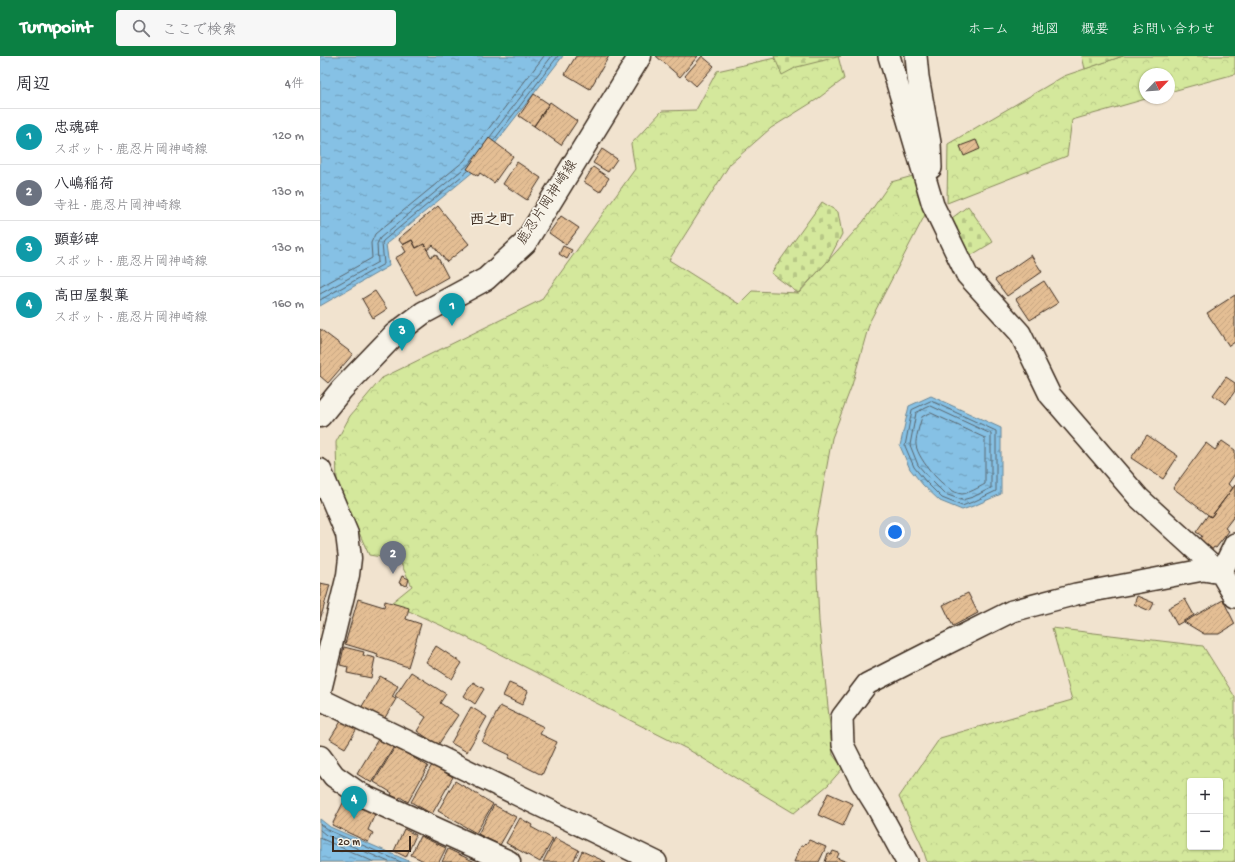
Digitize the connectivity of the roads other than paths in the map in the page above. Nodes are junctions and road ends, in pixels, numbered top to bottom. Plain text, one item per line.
1 (640, 56) edge
2 (889, 56) edge
3 (916, 56) edge
4 (933, 205) junction
5 (320, 416) edge
6 (320, 470) edge
7 (1235, 544) edge
8 (1221, 573) junction
9 (1235, 598) edge
10 (320, 690) edge
11 (320, 700) edge
12 (320, 758) edge
13 (509, 862) edge
14 (656, 862) edge
15 (907, 862) edge

1 - 5 main road, 鹿忍片岡神崎線
2 - 4 street
3 - 4 street
4 - 8 street
6 - 10 main road
7 - 8 street
8 - 9 street
8 - 15 street
11 - 14 street
12 - 13 main road

